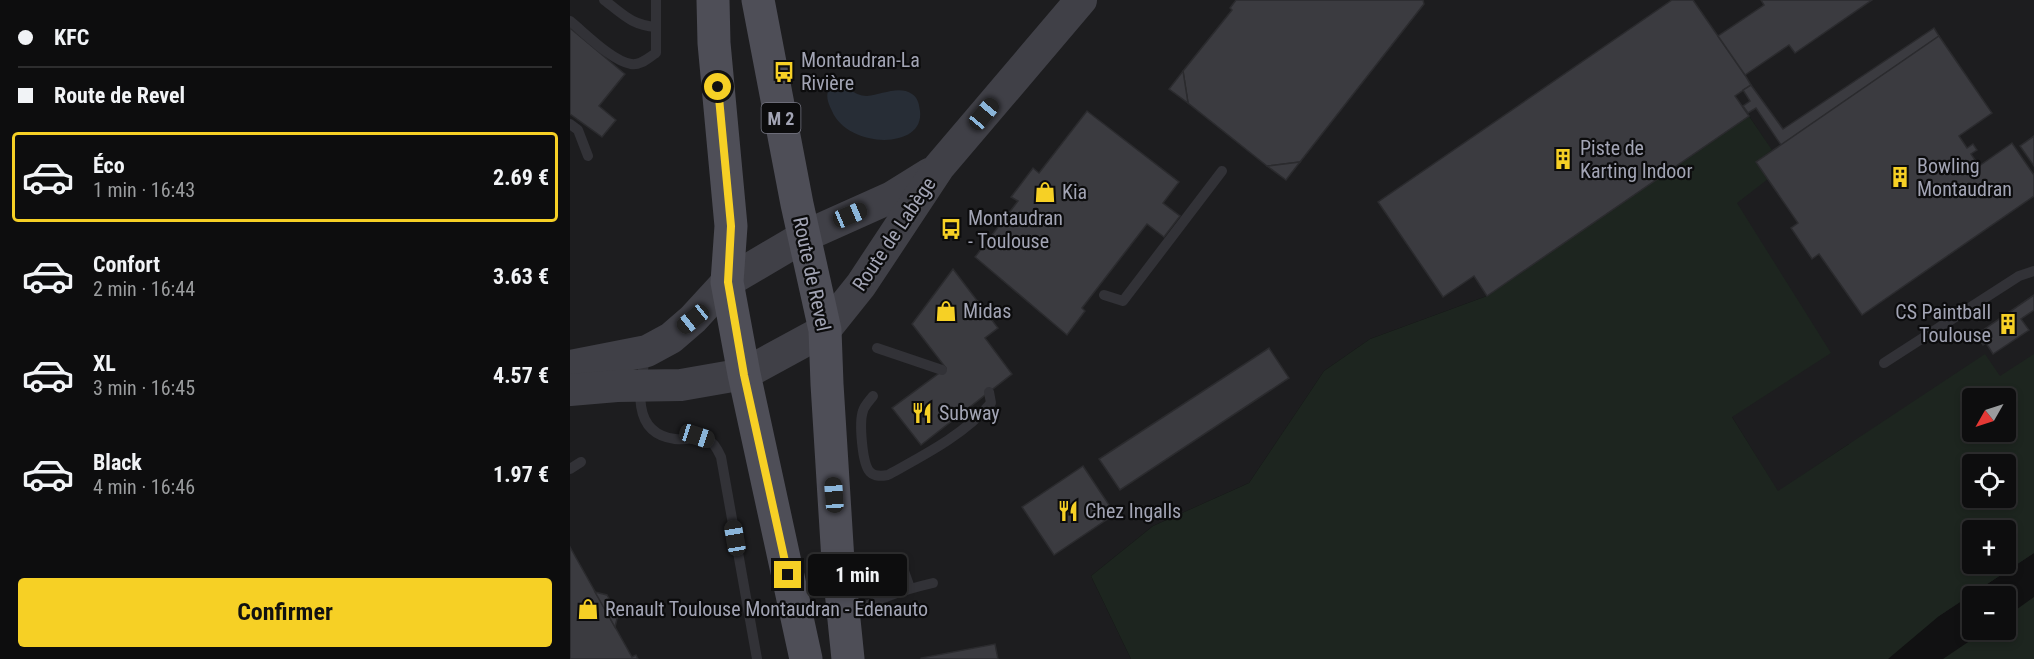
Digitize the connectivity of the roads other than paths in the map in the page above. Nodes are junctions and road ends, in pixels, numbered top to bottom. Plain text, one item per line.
1 (604, 0) edge
2 (656, 0) edge
3 (713, 0) edge
4 (758, 0) edge
5 (1081, 0) edge
6 (570, 21) edge
7 (656, 27) junction
8 (570, 124) edge
9 (588, 156) dead end
10 (939, 167) junction
11 (1222, 171) dead end
12 (805, 236) junction
13 (2034, 271) edge
14 (728, 282) junction
15 (1104, 295) dead end
16 (825, 330) junction
17 (877, 348) dead end
18 (647, 351) junction
19 (1884, 363) dead end
20 (570, 366) edge
21 (942, 370) dead end
22 (744, 375) junction
23 (640, 387) junction
24 (570, 390) edge
25 (989, 392) dead end
26 (873, 396) dead end
27 (581, 462) dead end
28 (570, 469) edge
29 (838, 561) junction
30 (933, 583) dead end
31 (910, 588) junction
32 (843, 621) junction
33 (757, 659) edge
34 (807, 659) edge
35 (848, 659) edge

1 - 7 lane
2 - 7 lane
3 - 14 main road
4 - 12 main road, Route de Revel / M 2
5 - 10 main road, Route de Labège
6 - 7 lane
8 - 9 lane
10 - 12 main road, Route de Labège
10 - 16 main road, Route de Labège
11 - 15 lane
12 - 14 main road, Route de Labège
12 - 16 main road, Route de Revel
13 - 19 lane
14 - 18 main road, Route de Labège
14 - 22 main road
16 - 22 main road
16 - 29 main road, Route de Revel
17 - 21 lane
18 - 20 main road, Route de Labège
18 - 23 lane
22 - 23 main road
22 - 34 main road
23 - 24 main road
23 - 33 lane
25 - 26 lane
27 - 28 lane
29 - 31 lane
29 - 32 main road, Route de Revel
30 - 31 lane
31 - 32 lane
32 - 35 main road, Route de Revel

